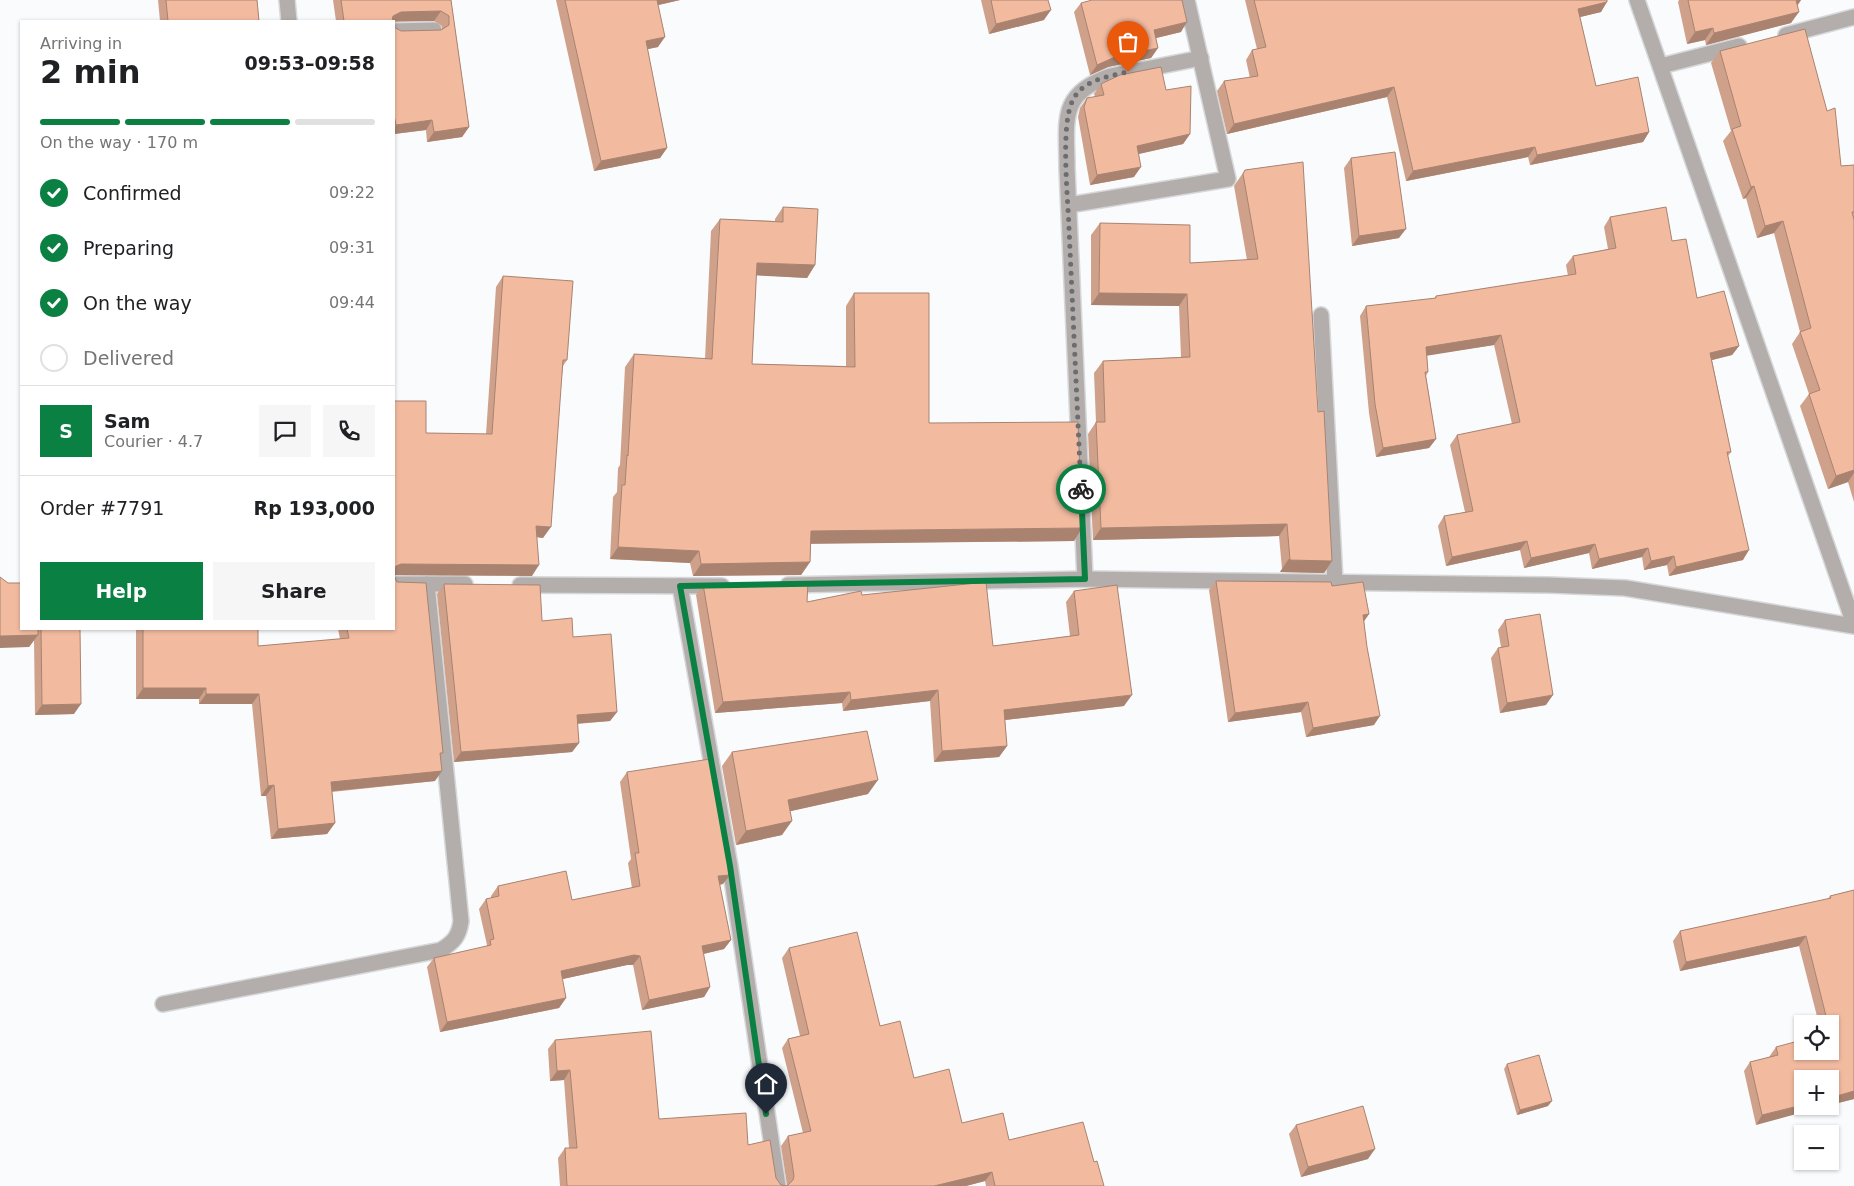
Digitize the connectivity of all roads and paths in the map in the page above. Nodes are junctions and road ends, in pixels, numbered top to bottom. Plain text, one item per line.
1 (287, 0) edge
2 (1188, 0) edge
3 (1637, 0) edge
4 (1854, 17) edge
5 (289, 20) edge
6 (434, 30) edge
7 (395, 31) edge
8 (1200, 58) junction
9 (1661, 66) junction
10 (1068, 206) junction
11 (1321, 315) dead end
12 (1085, 579) junction
13 (1335, 582) junction
14 (395, 584) edge
15 (427, 584) junction
16 (476, 584) edge
17 (505, 585) edge
18 (739, 585) edge
19 (769, 585) edge
20 (680, 586) junction
21 (1854, 625) edge
22 (163, 1004) dead end
23 (778, 1186) edge

1 - 5 street
2 - 8 street
3 - 9 street
4 - 9 street
6 - 7 street
8 - 10 street
8 - 10 street
9 - 21 street
10 - 12 street
11 - 13 street
12 - 13 street
12 - 19 street
13 - 21 street
14 - 15 street
15 - 16 street
15 - 22 street
17 - 20 street
18 - 20 street
20 - 23 street

